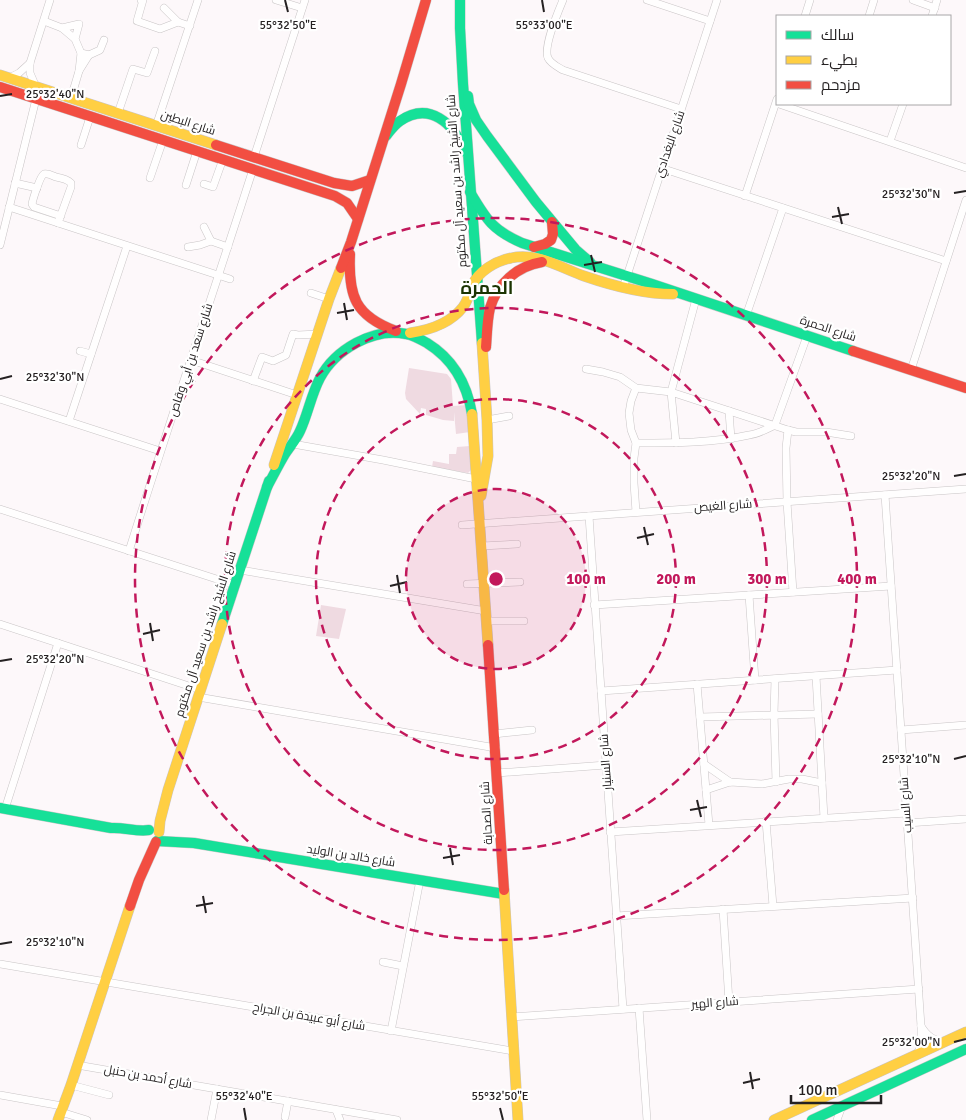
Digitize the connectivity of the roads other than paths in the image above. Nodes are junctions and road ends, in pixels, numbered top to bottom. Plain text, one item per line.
1 (50, 0) edge
2 (141, 0) edge
3 (198, 0) edge
4 (276, 0) edge
5 (305, 0) edge
6 (426, 0) edge
7 (460, 0) edge
8 (563, 0) edge
9 (647, 0) edge
10 (717, 0) edge
11 (810, 0) edge
12 (874, 0) edge
13 (913, 0) edge
14 (936, 4) edge
15 (164, 8) dead end
16 (302, 8) junction
17 (805, 15) edge
18 (869, 15) edge
19 (710, 20) junction
20 (44, 21) junction
21 (178, 22) junction
22 (190, 26) junction
23 (62, 28) junction
24 (74, 39) junction
25 (104, 40) dead end
26 (155, 51) dead end
27 (81, 53) junction
28 (89, 56) junction
29 (30, 63) junction
30 (462, 67) junction
31 (79, 71) junction
32 (4, 76) edge
33 (36, 87) junction
34 (0, 88) edge
35 (71, 98) junction
36 (36, 99) junction
37 (776, 105) edge
38 (786, 105) edge
39 (903, 105) edge
40 (103, 108) junction
41 (681, 109) junction
42 (118, 113) junction
43 (90, 116) junction
44 (156, 126) junction
45 (383, 139) junction
46 (163, 140) junction
47 (890, 141) junction
48 (81, 145) dead end
49 (197, 151) junction
50 (254, 157) junction
51 (223, 159) junction
52 (468, 164) junction
53 (661, 168) junction
54 (966, 168) edge
55 (253, 169) junction
56 (150, 178) dead end
57 (370, 180) junction
58 (15, 183) junction
59 (204, 184) dead end
60 (186, 185) dead end
61 (38, 188) junction
62 (470, 192) junction
63 (745, 196) junction
64 (966, 200) edge
65 (9, 207) junction
66 (783, 208) junction
67 (551, 219) junction
68 (59, 220) junction
69 (358, 220) junction
70 (204, 227) dead end
71 (1, 234) edge
72 (210, 241) junction
73 (351, 242) junction
74 (0, 245) edge
75 (127, 246) junction
76 (228, 247) junction
77 (534, 247) junction
78 (187, 249) dead end
79 (547, 262) junction
80 (946, 262) junction
81 (599, 268) junction
82 (219, 275) junction
83 (626, 276) junction
84 (230, 280) dead end
85 (476, 280) junction
86 (623, 288) junction
87 (311, 293) dead end
88 (682, 294) junction
89 (329, 299) junction
90 (696, 299) junction
91 (746, 316) junction
92 (402, 333) junction
93 (318, 334) junction
94 (807, 336) junction
95 (80, 351) dead end
96 (91, 354) junction
97 (191, 360) junction
98 (586, 369) dead end
99 (911, 370) junction
100 (483, 378) junction
101 (254, 380) junction
102 (636, 388) junction
103 (966, 388) edge
104 (671, 392) junction
105 (297, 395) junction
106 (0, 399) edge
107 (729, 411) junction
108 (509, 416) dead end
109 (486, 420) junction
110 (69, 421) junction
111 (775, 426) junction
112 (788, 430) junction
113 (851, 436) dead end
114 (730, 439) junction
115 (282, 440) junction
116 (636, 443) junction
117 (676, 443) junction
118 (293, 444) junction
119 (160, 451) junction
120 (476, 479) junction
121 (267, 486) junction
122 (966, 489) edge
123 (885, 495) junction
124 (787, 502) junction
125 (478, 504) junction
126 (0, 509) edge
127 (636, 512) junction
128 (589, 516) junction
129 (480, 524) junction
130 (462, 525) dead end
131 (517, 544) dead end
132 (482, 546) junction
133 (129, 551) junction
134 (240, 570) junction
135 (520, 582) dead end
136 (467, 584) dead end
137 (485, 584) junction
138 (235, 585) junction
139 (891, 586) junction
140 (793, 592) junction
141 (749, 595) junction
142 (594, 605) junction
143 (487, 616) junction
144 (524, 621) dead end
145 (0, 624) edge
146 (58, 643) junction
147 (897, 670) junction
148 (816, 676) junction
149 (775, 679) junction
150 (755, 680) junction
151 (697, 684) junction
152 (601, 691) junction
153 (199, 694) junction
154 (774, 714) junction
155 (818, 714) junction
156 (700, 716) junction
157 (966, 725) edge
158 (532, 730) dead end
159 (901, 730) junction
160 (494, 734) junction
161 (496, 748) junction
162 (606, 764) junction
163 (704, 764) junction
164 (497, 773) junction
165 (730, 782) junction
166 (776, 782) junction
167 (822, 783) junction
168 (706, 790) junction
169 (2, 809) edge
170 (907, 813) junction
171 (824, 818) junction
172 (966, 820) edge
173 (766, 821) junction
174 (907, 823) junction
175 (709, 825) junction
176 (610, 832) junction
177 (153, 836) junction
178 (420, 880) junction
179 (504, 894) junction
180 (912, 898) junction
181 (773, 906) junction
182 (723, 910) junction
183 (616, 916) junction
184 (383, 962) dead end
185 (0, 964) edge
186 (403, 966) junction
187 (105, 982) junction
188 (919, 989) junction
189 (729, 1002) junction
190 (640, 1008) junction
191 (623, 1009) junction
192 (511, 1017) junction
193 (921, 1026) junction
194 (390, 1030) junction
195 (966, 1032) edge
196 (945, 1042) junction
197 (513, 1052) junction
198 (963, 1053) edge
199 (918, 1054) junction
200 (77, 1065) junction
201 (181, 1083) junction
202 (71, 1084) junction
203 (217, 1089) junction
204 (179, 1092) dead end
205 (0, 1095) edge
206 (109, 1095) dead end
207 (288, 1101) junction
208 (842, 1106) junction
209 (336, 1110) junction
210 (352, 1112) junction
211 (60, 1113) edge
212 (362, 1117) edge
213 (285, 1118) dead end
214 (87, 1120) edge
215 (211, 1120) edge
216 (340, 1120) edge
217 (347, 1120) edge
218 (397, 1120) edge
219 (518, 1120) edge
220 (647, 1120) edge
221 (774, 1120) edge
222 (813, 1120) edge
223 (837, 1120) edge

1 - 20 street
2 - 21 street
3 - 22 street
4 - 16 street
5 - 16 street
6 - 45 street, شارع الشيخ راشد بن سعيد آل مكتوم
7 - 30 street, شارع الشيخ راشد بن سعيد آل مكتوم
8 - 41 street
9 - 19 street
10 - 19 street, شارع البغدادي
11 - 17 street
12 - 18 street
13 - 14 street
15 - 21 street
16 - 50 street
19 - 41 street, شارع البغدادي
20 - 23 street
20 - 29 street
21 - 22 street
22 - 44 street
23 - 24 street
23 - 24 street
24 - 27 street
25 - 28 street
26 - 42 street
27 - 28 street
27 - 31 street
28 - 31 street
29 - 32 street
29 - 33 street
30 - 52 street, شارع الشيخ راشد بن سعيد آل مكتوم
30 - 67 street
31 - 35 street
32 - 33 street, شارع البطين
33 - 35 street, شارع البطين
34 - 36 street, شارع البطين
35 - 40 street, شارع البطين
36 - 43 street, شارع البطين
36 - 58 street
37 - 63 street
38 - 47 street
39 - 47 street
40 - 42 street, شارع البطين
40 - 43 street
41 - 53 street, شارع البغدادي
42 - 44 street, شارع البطين
43 - 46 street, شارع البطين
43 - 48 street
44 - 50 street, شارع البطين
45 - 52 street
45 - 57 street, شارع الشيخ راشد بن سعيد آل مكتوم
46 - 49 street, شارع البطين
46 - 56 street
47 - 54 street
49 - 51 street, شارع البطين
49 - 60 street
50 - 57 street, شارع البطين
51 - 55 street, شارع البطين
51 - 59 street
52 - 62 street, شارع الشيخ راشد بن سعيد آل مكتوم
53 - 63 street
53 - 83 street, شارع البغدادي
55 - 69 street, شارع البطين
55 - 76 street, شارع سعد بن أبي وقاص
57 - 69 street, شارع الشيخ راشد بن سعيد آل مكتوم
58 - 61 street
58 - 65 street
61 - 68 street
61 - 68 street
62 - 77 street, شارع الحمرة
62 - 85 street, شارع الشيخ راشد بن سعيد آل مكتوم
63 - 66 street
64 - 80 street
65 - 68 street
65 - 71 street
66 - 80 street
66 - 91 street
67 - 77 street
67 - 81 street
68 - 75 street
69 - 73 street, شارع الشيخ راشد بن سعيد آل مكتوم
70 - 72 street
71 - 74 street
72 - 76 street
72 - 78 street
73 - 89 street, شارع الشيخ راشد بن سعيد آل مكتوم
73 - 92 street
75 - 82 street
75 - 96 street
76 - 82 street, شارع سعد بن أبي وقاص
77 - 81 street, شارع الحمرة
79 - 85 street, شارع الحمرة
79 - 86 street, شارع الحمرة
79 - 100 street
80 - 99 street
81 - 83 street, شارع الحمرة
82 - 84 street
82 - 97 street, شارع سعد بن أبي وقاص
83 - 86 street, شارع البغدادي
83 - 88 street, شارع الحمرة
85 - 92 street
85 - 100 street, شارع الشيخ راشد بن سعيد آل مكتوم
86 - 88 street, شارع الحمرة
87 - 89 street
88 - 90 street, شارع الحمرة
89 - 93 street, شارع الشيخ راشد بن سعيد آل مكتوم
90 - 91 street, شارع الحمرة
90 - 104 street
91 - 94 street, شارع الحمرة
92 - 118 street, شارع الشيخ راشد بن سعيد آل مكتوم
92 - 120 street, شارع الشيخ راشد بن سعيد آل مكتوم
93 - 101 street
93 - 105 street, شارع الشيخ راشد بن سعيد آل مكتوم
94 - 99 street, شارع الحمرة
94 - 111 street
95 - 96 street
96 - 110 street
97 - 101 street
97 - 119 street, شارع سعد بن أبي وقاص
98 - 102 street
99 - 103 street, شارع الحمرة
100 - 109 street, شارع الشيخ راشد بن سعيد آل مكتوم
101 - 105 street
102 - 104 street
102 - 116 street
104 - 107 street
104 - 117 street
105 - 115 street, شارع الشيخ راشد بن سعيد آل مكتوم
106 - 110 street
107 - 111 street
107 - 114 street
108 - 109 street
109 - 125 street, شارع الشيخ راشد بن سعيد آل مكتوم
110 - 119 street
111 - 112 street
111 - 114 street
112 - 113 street
112 - 124 street
114 - 117 street
115 - 118 street
115 - 121 street, شارع الشيخ راشد بن سعيد آل مكتوم
116 - 117 street
116 - 127 street
118 - 120 street
118 - 121 street, شارع الشيخ راشد بن سعيد آل مكتوم
119 - 133 street, شارع سعد بن أبي وقاص
120 - 125 street, شارع الشيخ راشد بن سعيد آل مكتوم
121 - 134 street, شارع الشيخ راشد بن سعيد آل مكتوم
122 - 123 street, شارع الغيص
123 - 124 street, شارع الغيص
123 - 139 street, شارع السيب
124 - 127 street, شارع الغيص
124 - 140 street
125 - 129 street, شارع الصحابة
126 - 133 street
127 - 128 street, شارع الغيص
128 - 129 street, شارع الغيص
128 - 142 street, شارع السنيار
129 - 130 street, شارع الغيص
129 - 132 street, شارع الصحابة
131 - 132 street
132 - 137 street, شارع الصحابة
133 - 138 street
134 - 138 street, شارع الشيخ راشد بن سعيد آل مكتوم
134 - 143 street
135 - 137 street
136 - 137 street
137 - 143 street, شارع الصحابة
138 - 153 street, شارع الشيخ راشد بن سعيد آل مكتوم
139 - 140 street
139 - 147 street, شارع السيب
140 - 141 street
141 - 142 street
141 - 150 street
142 - 152 street, شارع السنيار
143 - 144 street
143 - 160 street, شارع الصحابة
145 - 146 street
146 - 153 street
146 - 169 street
147 - 148 street
147 - 159 street, شارع السيب
148 - 149 street
148 - 155 street
149 - 150 street
149 - 154 street
150 - 151 street
151 - 152 street
151 - 156 street
152 - 162 street, شارع السنيار
153 - 161 street
153 - 177 street, شارع الشيخ راشد بن سعيد آل مكتوم
154 - 155 street
154 - 156 street
154 - 166 street
155 - 167 street
156 - 163 street
157 - 159 street
158 - 160 street
159 - 170 street, شارع السيب
160 - 161 street, شارع الصحابة
161 - 164 street, شارع الصحابة
162 - 164 street
162 - 176 street, شارع السنيار
163 - 165 street
163 - 168 street
164 - 179 street, شارع الصحابة
165 - 166 street
165 - 168 street
166 - 167 street
167 - 171 street
168 - 175 street
169 - 177 street, شارع خالد بن الوليد
170 - 171 street
170 - 174 street, شارع السيب
171 - 173 street
172 - 174 street
173 - 175 street
173 - 181 street
174 - 180 street, شارع السيب
175 - 176 street
176 - 183 street, شارع السنيار
177 - 178 street, شارع خالد بن الوليد
177 - 187 street, شارع الشيخ راشد بن سعيد آل مكتوم
178 - 179 street, شارع خالد بن الوليد
178 - 186 street
179 - 192 street, شارع الصحابة
180 - 181 street
180 - 188 street, شارع السيب
181 - 182 street
182 - 183 street
182 - 189 street
183 - 191 street, شارع السنيار
184 - 186 street
185 - 187 street, شارع أبو عبيدة بن الجراح
186 - 194 street
187 - 194 street, شارع أبو عبيدة بن الجراح
187 - 200 street, شارع الشيخ راشد بن سعيد آل مكتوم
188 - 189 street, شارع الهير
188 - 193 street, شارع السيب
189 - 190 street, شارع الهير
190 - 191 street, شارع الهير
190 - 220 street
191 - 192 street, شارع الهير
192 - 197 street, شارع الصحابة
193 - 196 street
193 - 199 street, شارع السيب
194 - 197 street, شارع أبو عبيدة بن الجراح
195 - 196 street
196 - 199 street
197 - 219 street, شارع الصحابة
198 - 208 street
199 - 221 street
200 - 201 street, شارع أحمد بن حنبل
200 - 202 street, شارع الشيخ راشد بن سعيد آل مكتوم
201 - 203 street, شارع أحمد بن حنبل
201 - 204 street
202 - 206 street
202 - 211 street, شارع الشيخ راشد بن سعيد آل مكتوم
203 - 207 street, شارع أحمد بن حنبل
203 - 215 street
205 - 211 street
207 - 209 street, شارع أحمد بن حنبل
207 - 213 street
208 - 222 street
208 - 223 street
209 - 210 street, شارع أحمد بن حنبل
209 - 216 street
210 - 212 street, شارع أحمد بن حنبل
210 - 217 street
211 - 214 street
212 - 218 street, شارع أحمد بن حنبل

